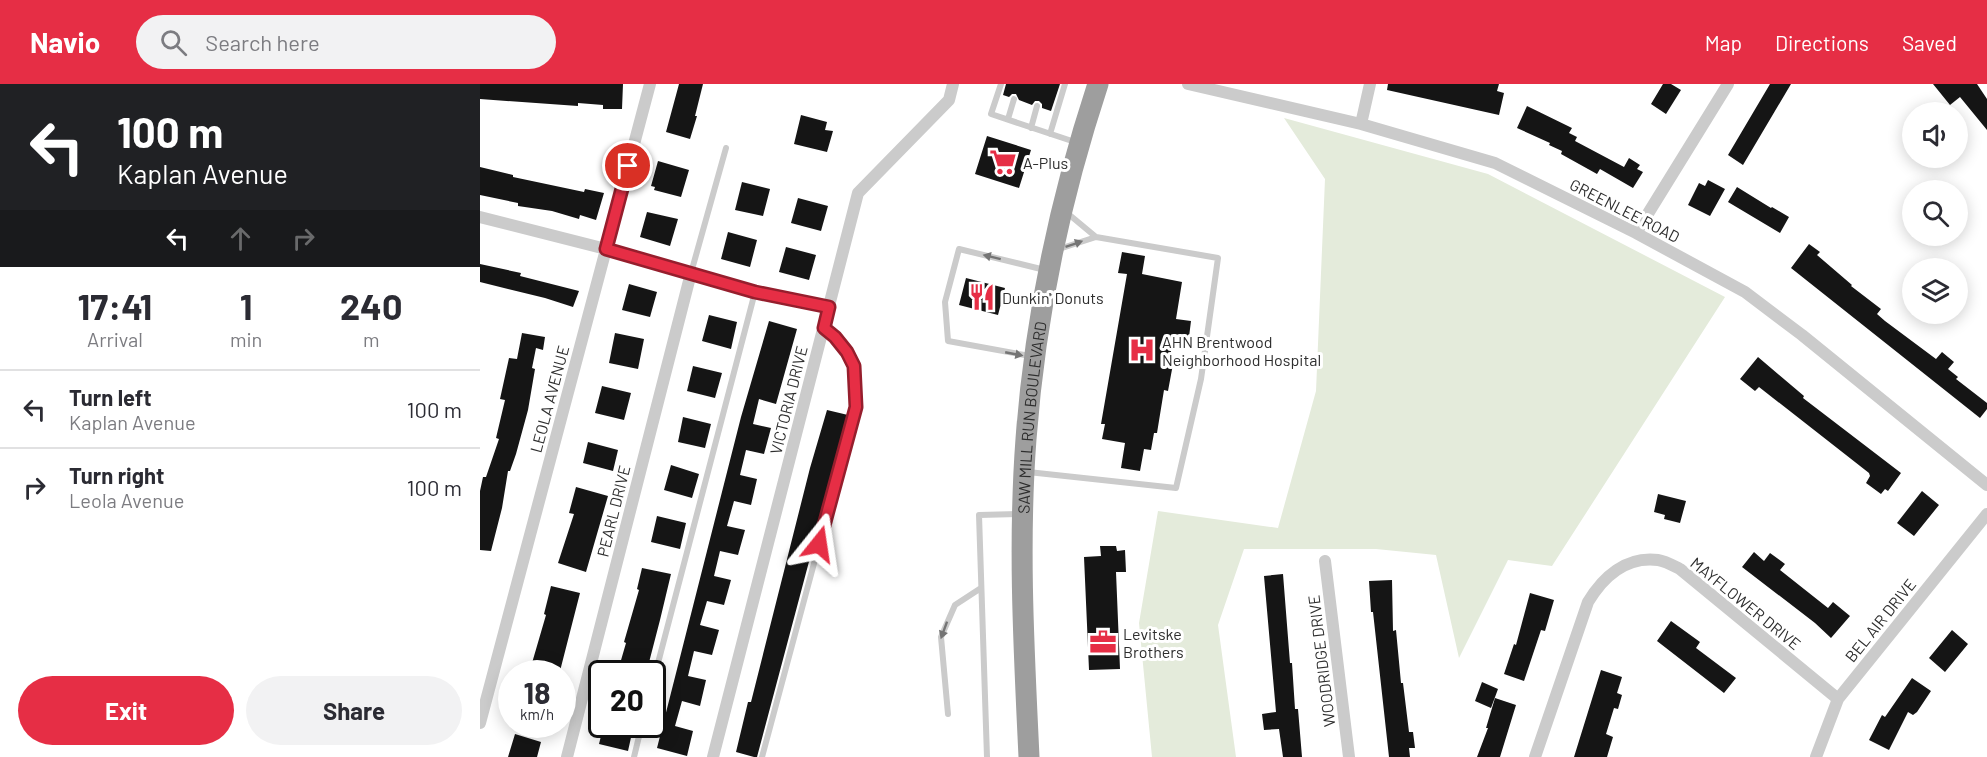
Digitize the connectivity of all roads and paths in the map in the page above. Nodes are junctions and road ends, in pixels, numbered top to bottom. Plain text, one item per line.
1 (650, 84) edge
2 (953, 84) edge
3 (1001, 84) edge
4 (1065, 84) edge
5 (1098, 84) edge
6 (1188, 84) edge
7 (1370, 84) edge
8 (1728, 84) edge
9 (1014, 99) dead end
10 (1037, 106) dead end
11 (1008, 119) junction
12 (1361, 124) junction
13 (1031, 128) junction
14 (1050, 134) junction
15 (1079, 143) junction
16 (726, 148) dead end
17 (1062, 208) junction
18 (480, 217) edge
19 (1636, 232) junction
20 (1096, 237) junction
21 (606, 249) junction
22 (1051, 261) junction
23 (691, 273) junction
24 (755, 292) junction
25 (829, 307) junction
26 (824, 328) junction
27 (1035, 357) junction
28 (1024, 472) junction
29 (1987, 485) edge
30 (1023, 514) junction
31 (1987, 514) edge
32 (1325, 561) dead end
33 (981, 588) junction
34 (659, 660) edge
35 (1838, 699) junction
36 (948, 714) dead end
37 (480, 723) edge
38 (639, 738) edge
39 (567, 757) edge
40 (634, 757) edge
41 (713, 757) edge
42 (762, 757) edge
43 (987, 757) edge
44 (1029, 757) edge
45 (1349, 757) edge
46 (1535, 757) edge
47 (1816, 757) edge

1 - 21 street, LEOLA AVENUE
2 - 25 street, VICTORIA DRIVE
3 - 11 lane
4 - 14 lane
5 - 15 highway, SAW MILL RUN BOULEVARD
6 - 12 street, GREENLEE ROAD
7 - 12 street
8 - 19 street
9 - 11 lane
10 - 13 lane
11 - 13 lane
12 - 19 street, GREENLEE ROAD
13 - 14 lane
14 - 15 lane
15 - 17 highway, SAW MILL RUN BOULEVARD
16 - 23 lane
17 - 20 lane
17 - 22 highway, SAW MILL RUN BOULEVARD
18 - 21 street
19 - 29 street, GREENLEE ROAD
22 -> 20 lane
20 - 28 lane
21 - 23 street
21 - 37 street, LEOLA AVENUE
22 - 27 highway, SAW MILL RUN BOULEVARD
22 -> 27 lane
23 - 24 street
23 - 39 street, PEARL DRIVE
24 - 25 street
24 - 34 lane
25 - 26 street, VICTORIA DRIVE
26 - 41 street, VICTORIA DRIVE
26 - 42 lane
27 - 28 highway, SAW MILL RUN BOULEVARD
28 - 30 highway, SAW MILL RUN BOULEVARD
30 - 33 lane
30 - 44 highway, SAW MILL RUN BOULEVARD
31 - 35 street, BEL AIR DRIVE
32 - 45 street, WOODRIDGE DRIVE
33 -> 36 lane
33 - 43 lane
35 - 46 street, MAYFLOWER DRIVE
35 - 47 street, BEL AIR DRIVE
38 - 40 lane

